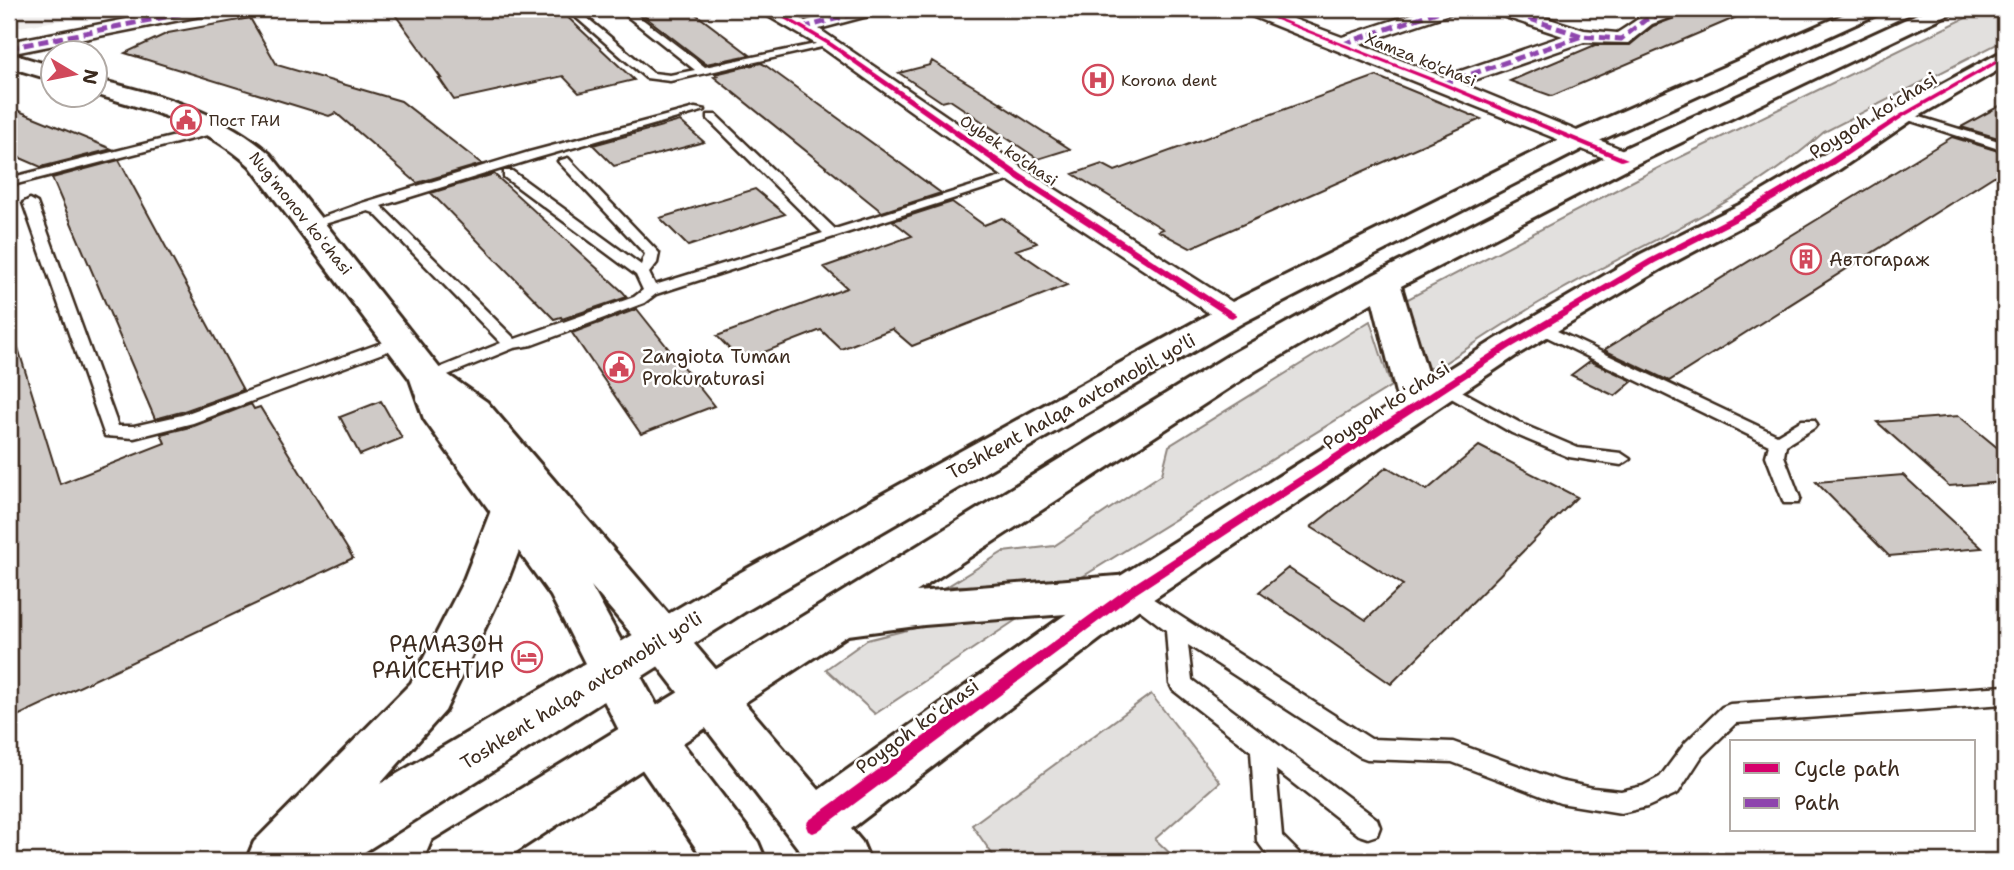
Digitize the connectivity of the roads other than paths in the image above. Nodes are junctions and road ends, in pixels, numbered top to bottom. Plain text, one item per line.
1 (180, 9) edge
2 (205, 9) edge
3 (514, 9) edge
4 (578, 9) edge
5 (623, 9) edge
6 (770, 9) edge
7 (872, 9) edge
8 (1251, 9) edge
9 (1445, 9) edge
10 (1500, 9) edge
11 (1873, 9) edge
12 (1944, 9) edge
13 (1662, 10) edge
14 (497, 12) dead end
15 (136, 13) edge
16 (802, 28) junction
17 (1582, 36) junction
18 (830, 44) junction
19 (1342, 44) junction
20 (9, 46) edge
21 (2005, 57) edge
22 (9, 60) edge
23 (38, 69) edge
24 (703, 71) junction
25 (1443, 84) junction
26 (108, 90) edge
27 (698, 110) dead end
28 (1903, 115) junction
29 (712, 117) dead end
30 (219, 130) junction
31 (1579, 140) junction
32 (2005, 147) edge
33 (1624, 159) junction
34 (564, 161) dead end
35 (509, 174) dead end
36 (1017, 176) junction
37 (9, 187) edge
38 (30, 203) dead end
39 (367, 206) junction
40 (311, 224) junction
41 (831, 233) junction
42 (642, 274) junction
43 (1384, 282) junction
44 (651, 291) junction
45 (1232, 315) junction
46 (1538, 327) junction
47 (401, 341) junction
48 (511, 344) junction
49 (429, 378) junction
50 (1431, 396) junction
51 (1808, 424) dead end
52 (1778, 442) junction
53 (1621, 459) dead end
54 (1791, 498) dead end
55 (510, 510) junction
56 (1130, 592) junction
57 (833, 620) junction
58 (1176, 626) junction
59 (664, 639) junction
60 (613, 671) junction
61 (2005, 695) edge
62 (709, 698) junction
63 (648, 737) junction
64 (1262, 747) junction
65 (1368, 827) dead end
66 (827, 844) edge
67 (274, 861) edge
68 (301, 861) edge
69 (454, 861) edge
70 (738, 861) edge
71 (1289, 861) edge

1 - 15 street
2 - 20 street
3 - 14 lane
4 - 24 lane
5 - 24 lane
6 - 16 street, Oybek ko'chasi
7 - 16 street
8 - 19 street, Xamza ko'chasi
9 - 19 street
10 - 17 street
11 - 31 main road, Toshkent halqa avtomobil yo'li
12 - 33 main road
13 - 17 street
15 - 20 street
16 - 18 street, Oybek ko'chasi
17 - 25 street
18 - 24 lane
18 - 36 street, Oybek ko'chasi
19 - 25 street, Xamza ko'chasi
21 - 28 main road, Poygoh koʻchasi
22 - 23 main road
25 - 31 street, Xamza ko'chasi
26 - 30 main road, Nugʻmonov koʻchasi
27 - 39 lane
28 - 32 lane
28 - 46 main road, Poygoh koʻchasi
29 - 41 lane
30 - 37 lane
30 - 40 main road, Nugʻmonov koʻchasi
31 - 33 street, Xamza ko'chasi
31 - 45 main road, Toshkent halqa avtomobil yo'li
33 - 43 main road
34 - 42 lane
35 - 42 lane
36 - 41 lane
36 - 45 street, Oybek ko'chasi
38 - 47 lane
39 - 40 lane
39 - 48 lane
40 - 47 main road, Nugʻmonov koʻchasi
41 - 44 lane
42 - 44 lane
43 - 50 main road
43 - 57 main road
44 - 48 lane
45 - 59 main road, Toshkent halqa avtomobil yo'li
46 - 50 main road, Poygoh koʻchasi
46 - 52 lane
47 - 49 main road, Nugʻmonov koʻchasi
48 - 49 lane
49 - 55 main road, Nugʻmonov koʻchasi
49 - 59 main road, Nugʻmonov koʻchasi
50 - 53 lane
50 - 56 main road, Poygoh koʻchasi
51 - 52 lane
52 - 54 lane
55 - 60 main road, Nugʻmonov koʻchasi
55 - 67 main road
56 - 57 main road
56 - 58 lane
56 - 66 main road, Poygoh koʻchasi
57 - 62 main road
58 - 61 lane
58 - 64 lane
59 - 60 main road, Toshkent halqa avtomobil yo'li
59 - 62 main road, Nugʻmonov koʻchasi
60 - 63 main road, Nugʻmonov koʻchasi
60 - 68 main road, Toshkent halqa avtomobil yo'li
62 - 63 main road
62 - 66 main road, Nugʻmonov koʻchasi
63 - 69 main road
63 - 70 main road, Nugʻmonov koʻchasi
64 - 65 lane
64 - 71 lane

